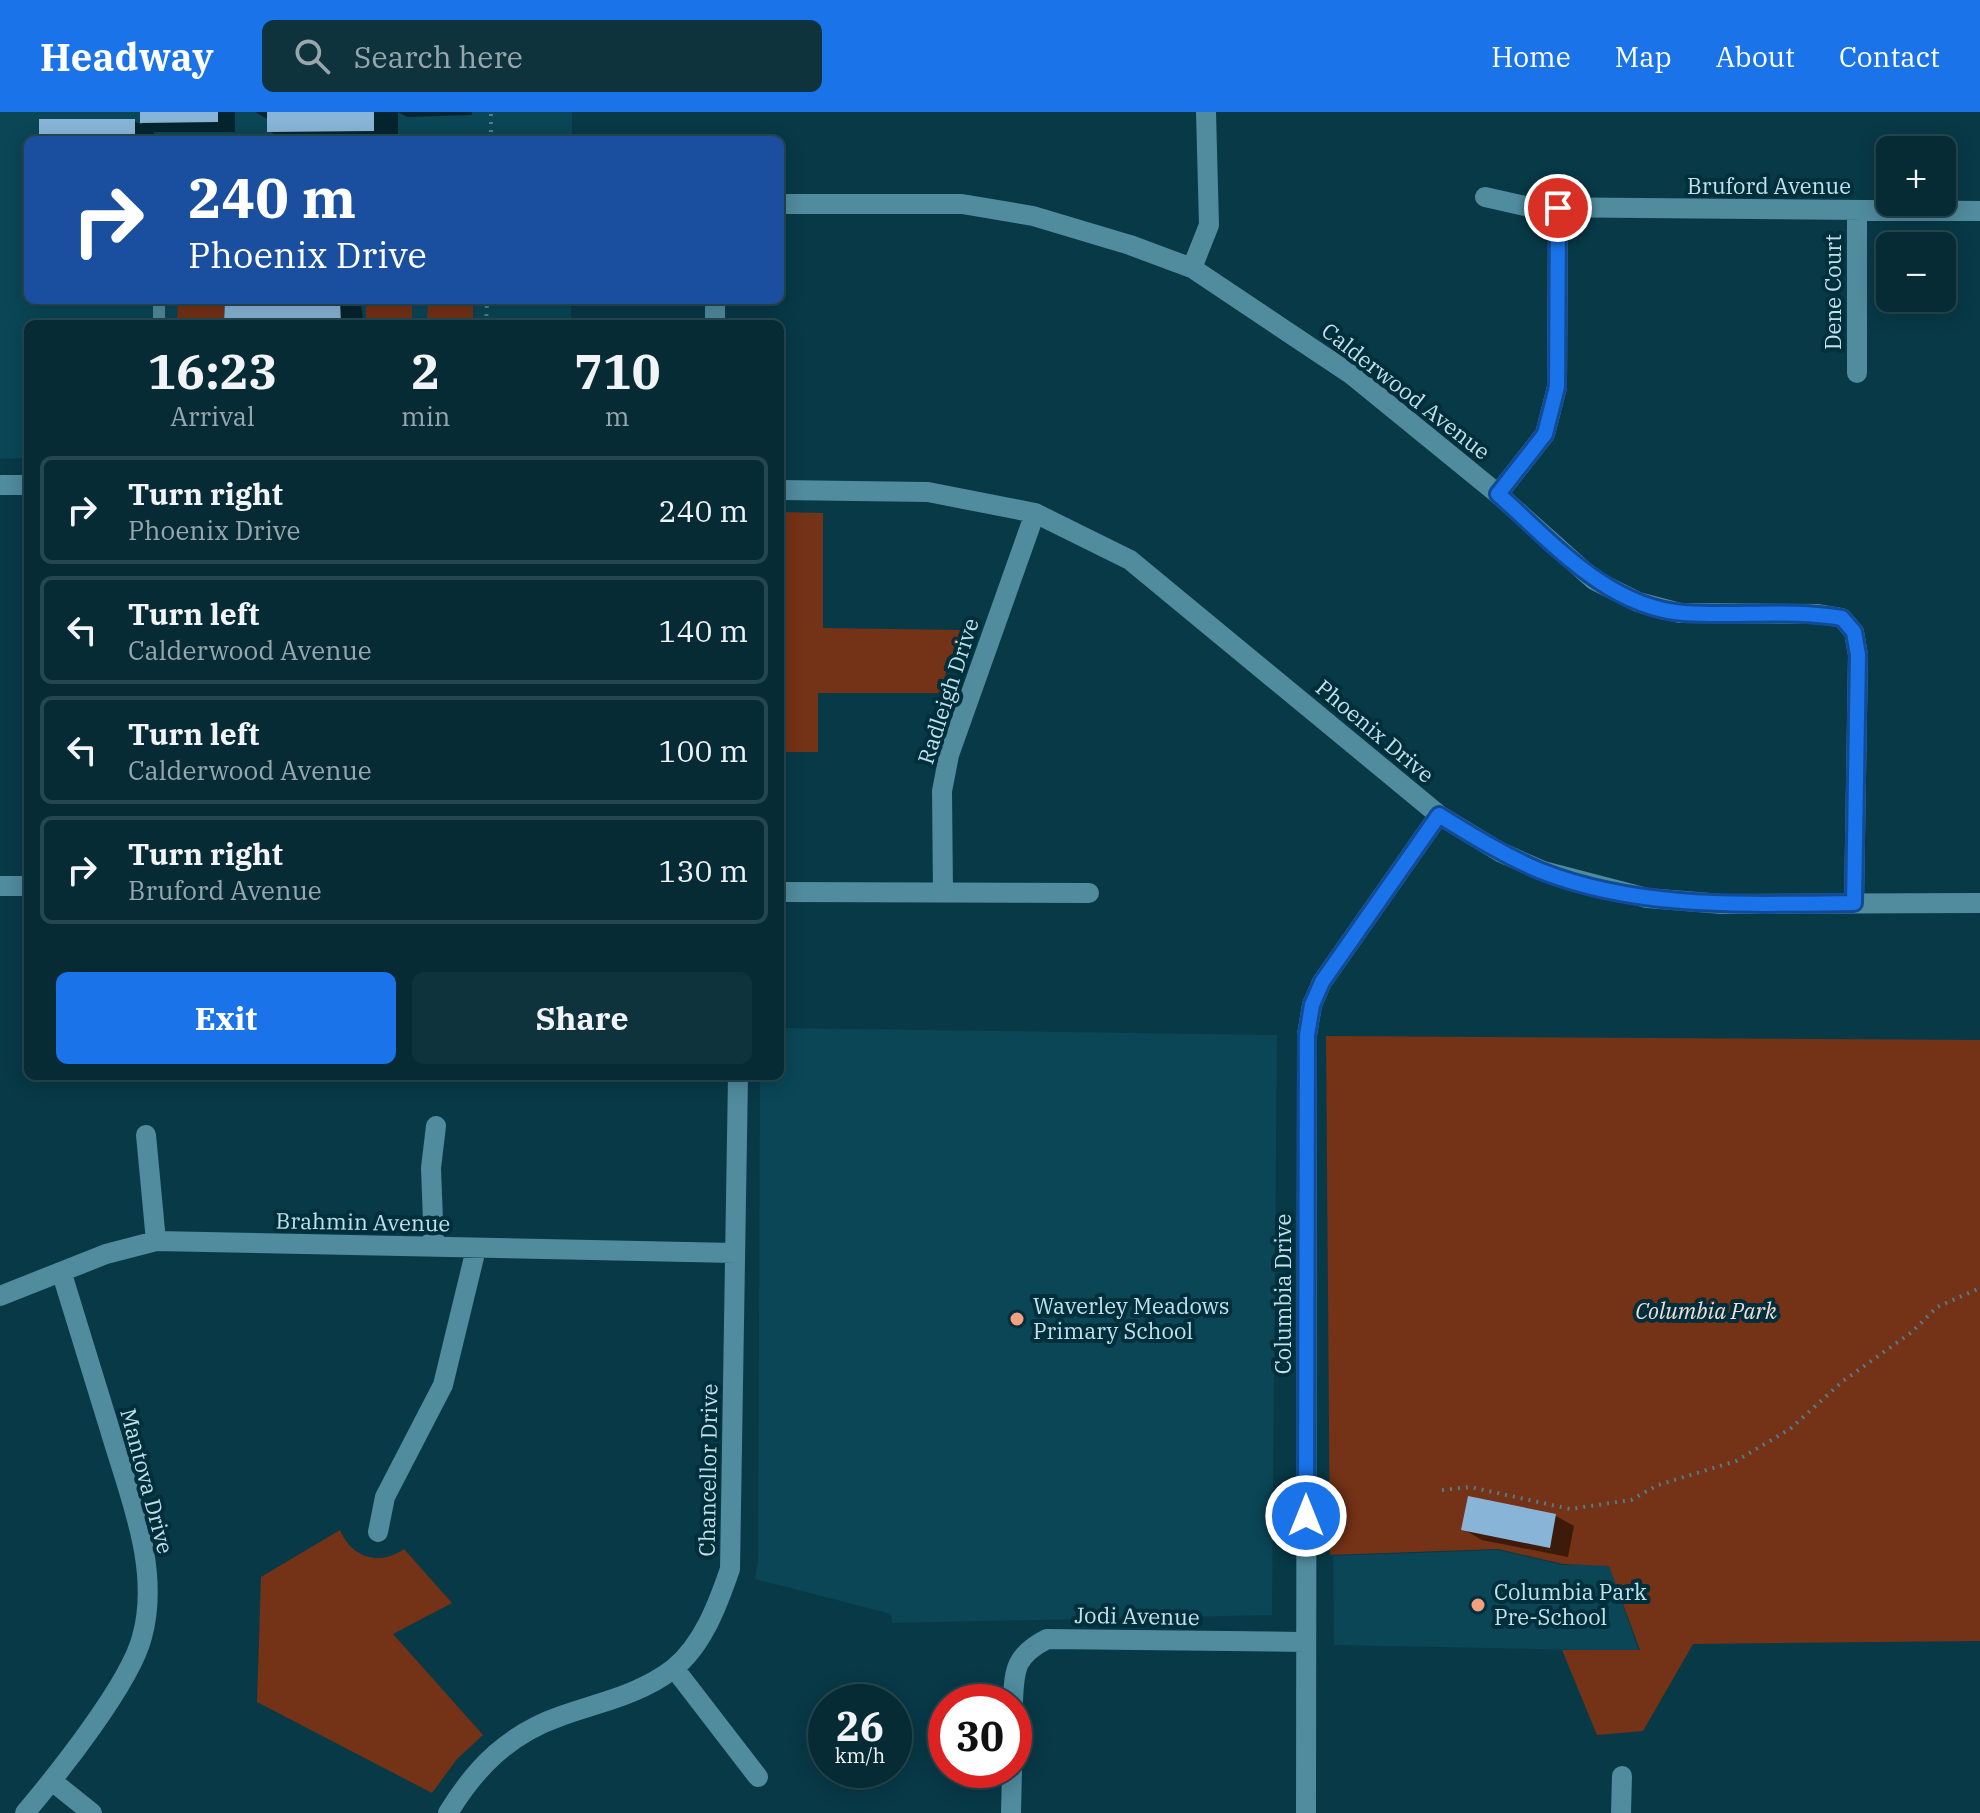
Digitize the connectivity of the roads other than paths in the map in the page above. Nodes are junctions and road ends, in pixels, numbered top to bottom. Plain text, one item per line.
1 (1206, 112) edge
2 (1485, 197) dead end
3 (784, 204) edge
4 (1558, 208) junction
5 (1857, 210) junction
6 (1980, 211) edge
7 (1192, 268) junction
8 (1857, 373) dead end
9 (0, 485) edge
10 (24, 485) edge
11 (784, 490) edge
12 (1498, 494) junction
13 (1035, 513) junction
14 (1439, 815) junction
15 (0, 886) edge
16 (24, 886) edge
17 (943, 891) junction
18 (784, 892) edge
19 (1089, 893) dead end
20 (1854, 903) junction
21 (1980, 903) edge
22 (738, 1080) edge
23 (436, 1126) dead end
24 (146, 1135) dead end
25 (156, 1241) junction
26 (434, 1247) junction
27 (476, 1249) junction
28 (735, 1253) junction
29 (62, 1274) junction
30 (0, 1296) edge
31 (378, 1532) dead end
32 (1305, 1642) junction
33 (674, 1668) junction
34 (1014, 1684) edge
35 (1622, 1776) dead end
36 (758, 1777) dead end
37 (52, 1781) junction
38 (1012, 1788) edge
39 (25, 1813) edge
40 (92, 1813) edge
41 (448, 1813) edge
42 (1011, 1813) edge
43 (1306, 1813) edge
44 (1621, 1813) edge

1 - 7 street
2 - 4 street, Bruford Avenue
3 - 7 street, Calderwood Avenue
4 - 5 street, Bruford Avenue
4 - 12 street
5 - 6 street, Bruford Avenue
5 - 8 street, Dene Court
7 - 12 street, Calderwood Avenue
9 - 10 street
11 - 13 street, Phoenix Drive
12 - 20 street, Calderwood Avenue
13 - 14 street, Phoenix Drive
13 - 17 street, Radleigh Drive
14 - 20 street, Phoenix Drive
14 - 32 street, Columbia Drive
15 - 16 street
17 - 18 street
17 - 19 street
20 - 21 street, Phoenix Drive
22 - 28 street, Chancellor Drive
23 - 26 street
24 - 25 street
25 - 26 street, Brahmin Avenue
25 - 29 street, Brahmin Avenue
26 - 27 street, Brahmin Avenue
27 - 28 street, Brahmin Avenue
27 - 31 street
28 - 33 street, Chancellor Drive
29 - 30 street, Brahmin Avenue
29 - 37 street, Mantova Drive
32 - 34 street, Jodi Avenue
32 - 43 street, Columbia Drive
33 - 36 street
33 - 41 street, Chancellor Drive
35 - 44 street
37 - 39 street, Mantova Drive
37 - 40 street
38 - 42 street

